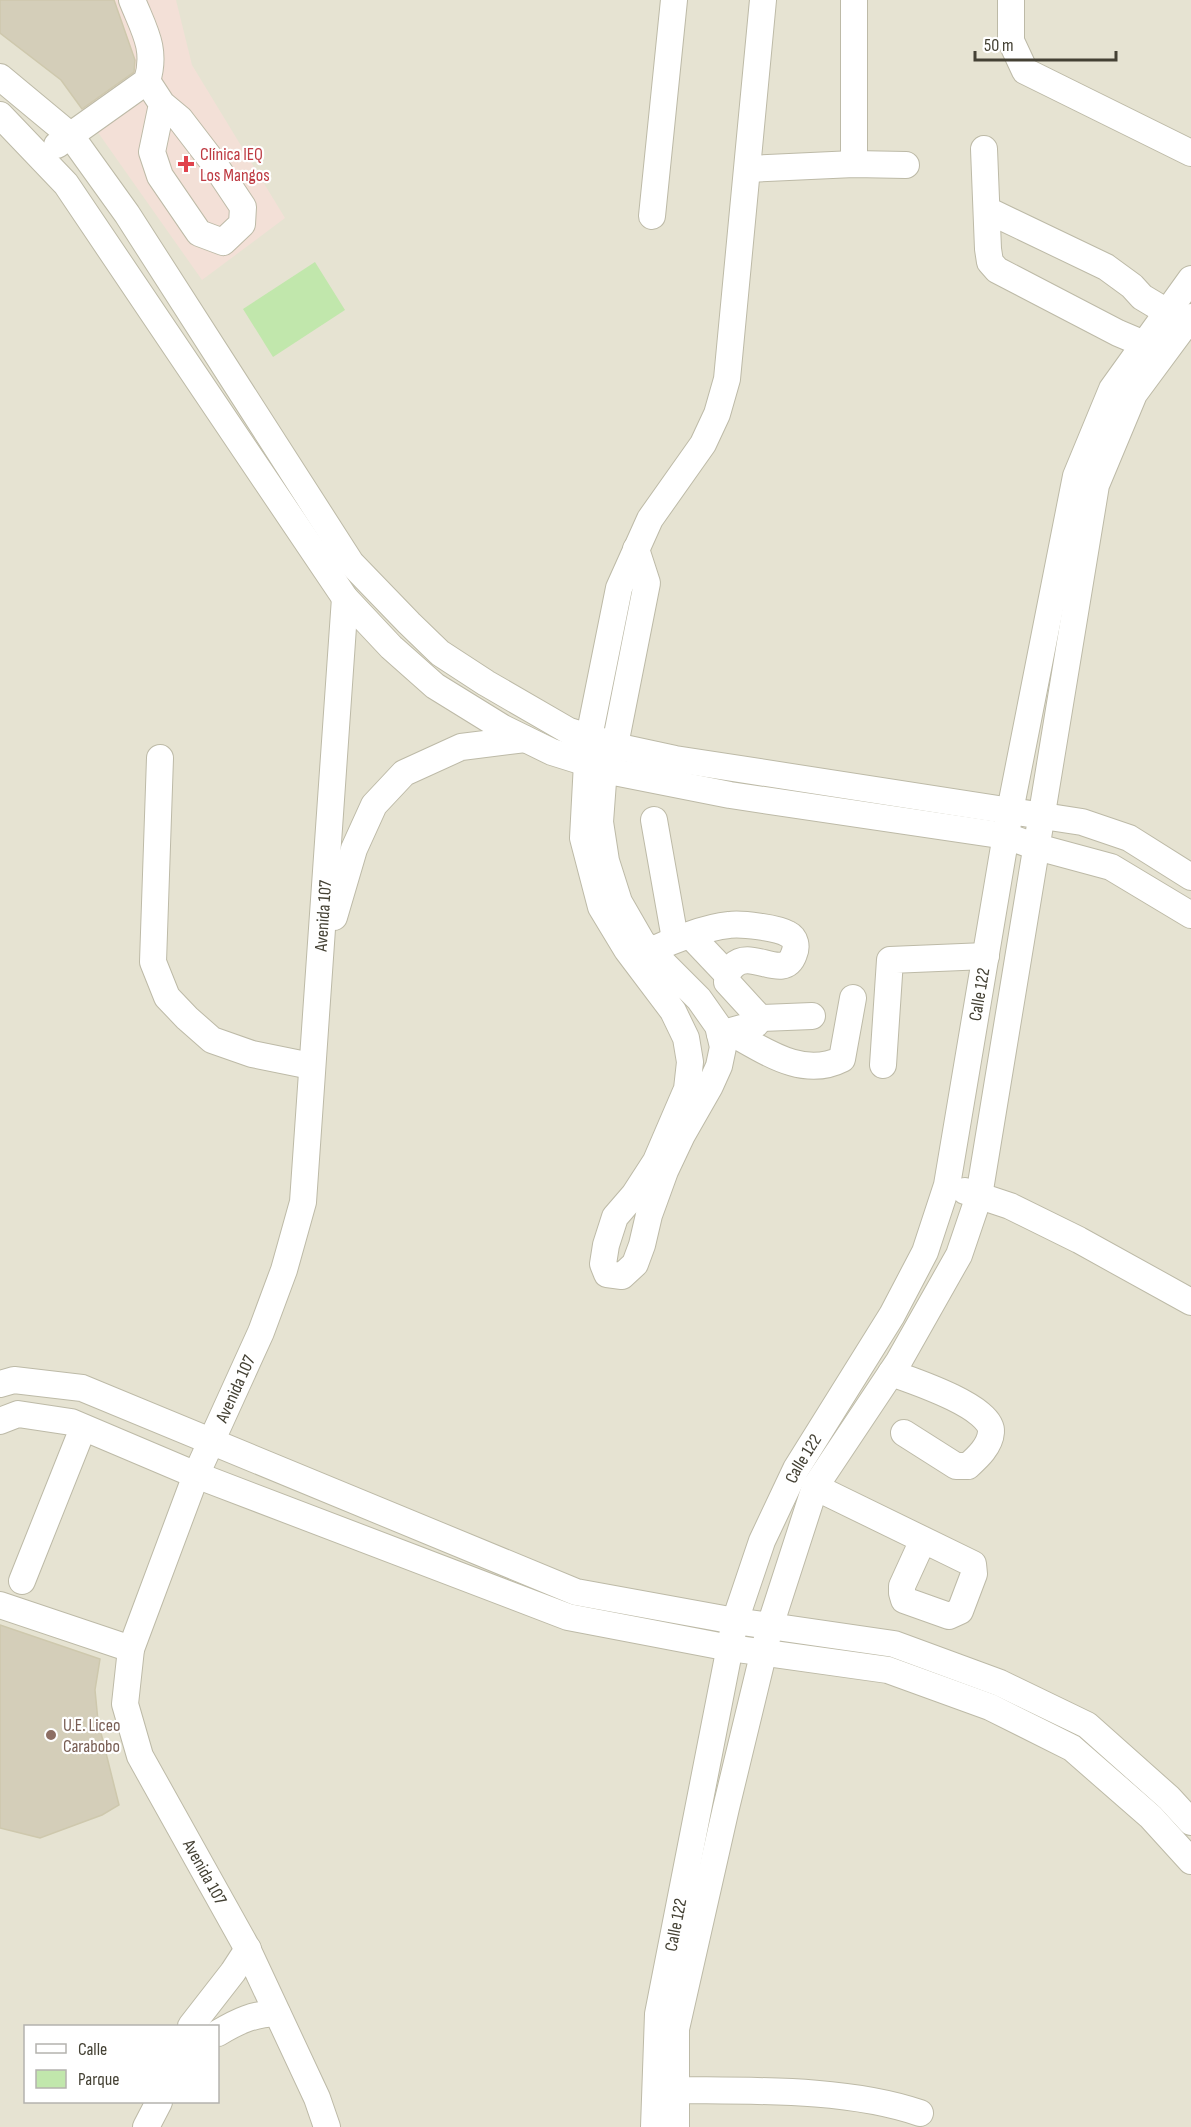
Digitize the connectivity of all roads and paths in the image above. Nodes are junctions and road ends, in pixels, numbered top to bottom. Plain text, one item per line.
1 (132, 0) edge
2 (674, 0) edge
3 (854, 0) edge
4 (1011, 0) edge
5 (758, 6) edge
6 (0, 77) edge
7 (147, 81) junction
8 (162, 104) junction
9 (0, 115) edge
10 (71, 136) junction
11 (984, 149) dead end
12 (1191, 153) edge
13 (39, 157) junction
14 (854, 164) junction
15 (906, 165) dead end
16 (748, 169) junction
17 (987, 210) junction
18 (652, 216) dead end
19 (1191, 279) edge
20 (1179, 315) edge
21 (1144, 344) junction
22 (636, 549) junction
23 (345, 598) junction
24 (589, 737) junction
25 (525, 739) junction
26 (615, 746) junction
27 (159, 758) dead end
28 (596, 765) junction
29 (1010, 811) junction
30 (1042, 814) junction
31 (654, 820) dead end
32 (1006, 836) junction
33 (1037, 847) junction
34 (1191, 877) edge
35 (1191, 915) edge
36 (683, 937) junction
37 (650, 951) junction
38 (986, 956) junction
39 (320, 963) junction
40 (727, 974) junction
41 (853, 998) dead end
42 (812, 1016) dead end
43 (760, 1018) junction
44 (725, 1033) junction
45 (883, 1065) dead end
46 (311, 1066) junction
47 (948, 1185) junction
48 (980, 1196) junction
49 (1191, 1302) edge
50 (891, 1373) junction
51 (0, 1384) edge
52 (0, 1420) edge
53 (83, 1428) junction
54 (904, 1433) dead end
55 (211, 1443) junction
56 (196, 1475) junction
57 (815, 1487) junction
58 (923, 1540) dead end
59 (22, 1581) dead end
60 (0, 1605) edge
61 (735, 1621) junction
62 (770, 1626) junction
63 (730, 1648) junction
64 (131, 1649) junction
65 (764, 1653) junction
66 (1191, 1821) edge
67 (1191, 1861) edge
68 (248, 1949) junction
69 (277, 2013) junction
70 (211, 2025) edge
71 (218, 2025) edge
72 (676, 2090) junction
73 (142, 2103) edge
74 (158, 2103) edge
75 (920, 2113) dead end
76 (135, 2127) edge
77 (146, 2127) edge
78 (327, 2127) edge
79 (654, 2127) edge
80 (676, 2127) edge

1 - 7 street
2 - 18 street
3 - 14 street
4 - 12 street
5 - 16 street
6 - 10 street
7 - 8 street
7 - 10 street
8 - 8 street
9 - 13 street
10 - 13 street
10 - 24 street
11 - 17 street
13 - 23 street
14 - 15 street
14 - 16 street
16 - 22 street
17 - 20 street
17 - 21 street
19 - 20 street
20 - 21 street, Calle 122
20 - 30 street, Calle 122
21 - 29 street, Calle 122
22 - 24 street
22 - 26 street
23 - 25 street
23 - 39 street, Avenida 107
24 - 26 street
25 - 28 street
25 - 39 street
26 - 29 street
27 - 46 street
28 - 32 street
28 - 37 street
28 - 44 street
29 - 30 street
29 - 32 street, Calle 122
30 - 33 street, Calle 122
30 - 34 street
31 - 36 street
32 - 33 street
32 - 38 street, Calle 122
33 - 35 street
33 - 48 street, Calle 122
36 - 37 street
36 - 40 street
36 - 40 street
37 - 44 street
38 - 45 street
38 - 47 street, Calle 122
39 - 46 street, Avenida 107
40 - 43 street
41 - 44 street
42 - 43 street
43 - 44 street
46 - 55 street, Avenida 107
47 - 48 street
47 - 61 street, Calle 122
48 - 49 street
48 - 50 street, Calle 122
50 - 54 street
50 - 57 street, Calle 122
51 - 55 street
52 - 53 street
53 - 56 street
53 - 59 street
55 - 56 street, Avenida 107
55 - 61 street
56 - 63 street
56 - 64 street, Avenida 107
57 - 58 street
57 - 62 street, Calle 122
60 - 64 street
61 - 62 street
61 - 63 street, Calle 122
62 - 65 street, Calle 122
62 - 66 street
63 - 65 street
63 - 79 street, Calle 122
64 - 68 street, Avenida 107
65 - 67 street
65 - 72 street, Calle 122
68 - 69 street, Avenida 107
68 - 70 street
69 - 71 street
69 - 78 street, Avenida 107
72 - 75 street
72 - 80 street, Calle 122
73 - 76 street
74 - 77 street

